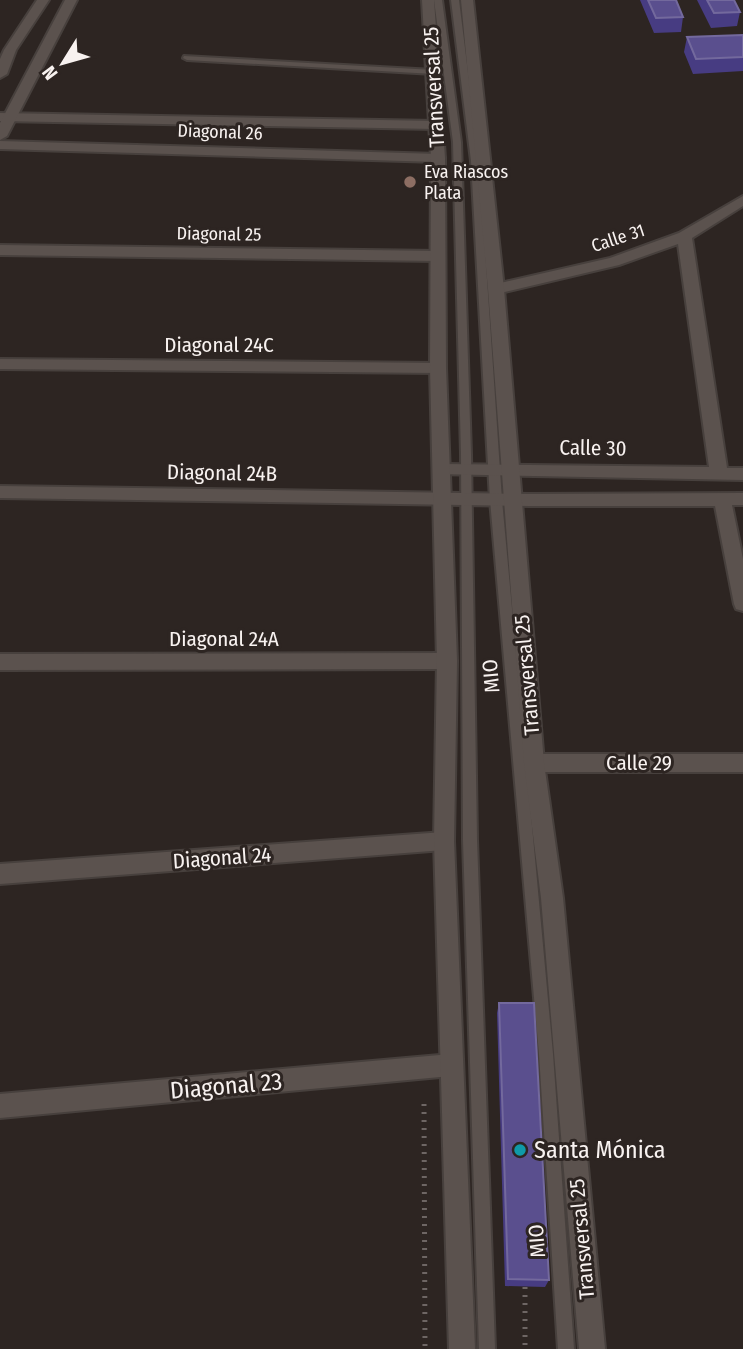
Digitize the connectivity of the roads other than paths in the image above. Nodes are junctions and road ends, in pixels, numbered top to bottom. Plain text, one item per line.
1 (43, 0) edge
2 (71, 0) edge
3 (428, 0) edge
4 (438, 0) edge
5 (455, 0) edge
6 (467, 0) edge
7 (5, 50) edge
8 (187, 58) dead end
9 (434, 72) junction
10 (0, 74) edge
11 (4, 118) edge
12 (436, 125) junction
13 (0, 136) edge
14 (0, 145) edge
15 (438, 158) junction
16 (743, 200) edge
17 (684, 236) junction
18 (0, 250) edge
19 (438, 256) junction
20 (496, 289) junction
21 (0, 364) edge
22 (438, 368) junction
23 (442, 470) junction
24 (466, 470) junction
25 (503, 470) junction
26 (719, 474) junction
27 (743, 474) edge
28 (0, 492) edge
29 (443, 499) junction
30 (465, 499) junction
31 (722, 499) junction
32 (743, 499) edge
33 (505, 500) junction
34 (743, 604) edge
35 (447, 661) junction
36 (0, 662) edge
37 (534, 763) junction
38 (743, 763) edge
39 (444, 841) junction
40 (0, 874) edge
41 (451, 1066) junction
42 (0, 1106) edge
43 (462, 1349) edge
44 (487, 1349) edge
45 (566, 1349) edge
46 (592, 1349) edge

1 - 7 street
2 - 11 street
3 - 9 street, Transversal 25
4 - 24 lane, MIO
5 - 25 lane
6 - 20 street, Transversal 25
7 - 10 street
8 - 9 lane
9 - 12 street, Transversal 25
11 - 12 street, Diagonal 26
11 - 13 street
12 - 15 street, Transversal 25
14 - 15 street, Diagonal 26
15 - 19 street, Transversal 25
16 - 17 street, Calle 31
17 - 20 street, Calle 31
17 - 26 street
18 - 19 street, Diagonal 25
19 - 22 street, Transversal 25
20 - 25 street, Transversal 25
21 - 22 street, Diagonal 24C
22 - 23 street, Transversal 25
23 - 24 street, Calle 30
23 - 29 street, Transversal 25
24 - 25 street, Calle 30
24 - 30 lane, MIO
25 - 26 street, Calle 30
25 - 33 street, Transversal 25
26 - 27 street, Calle 30
28 - 29 street, Diagonal 24B
29 - 30 street
29 - 35 street, Transversal 25
30 - 33 street
30 - 44 lane, MIO
31 - 32 street
31 - 33 street
31 - 34 street
33 - 37 street, Transversal 25
33 - 45 lane, MIO
35 - 36 street, Diagonal 24A
35 - 39 street, Transversal 25
37 - 38 street, Calle 29
37 - 46 street, Transversal 25
39 - 40 street, Diagonal 24
39 - 41 street, Transversal 25
41 - 42 street, Diagonal 23
41 - 43 street, Transversal 25

